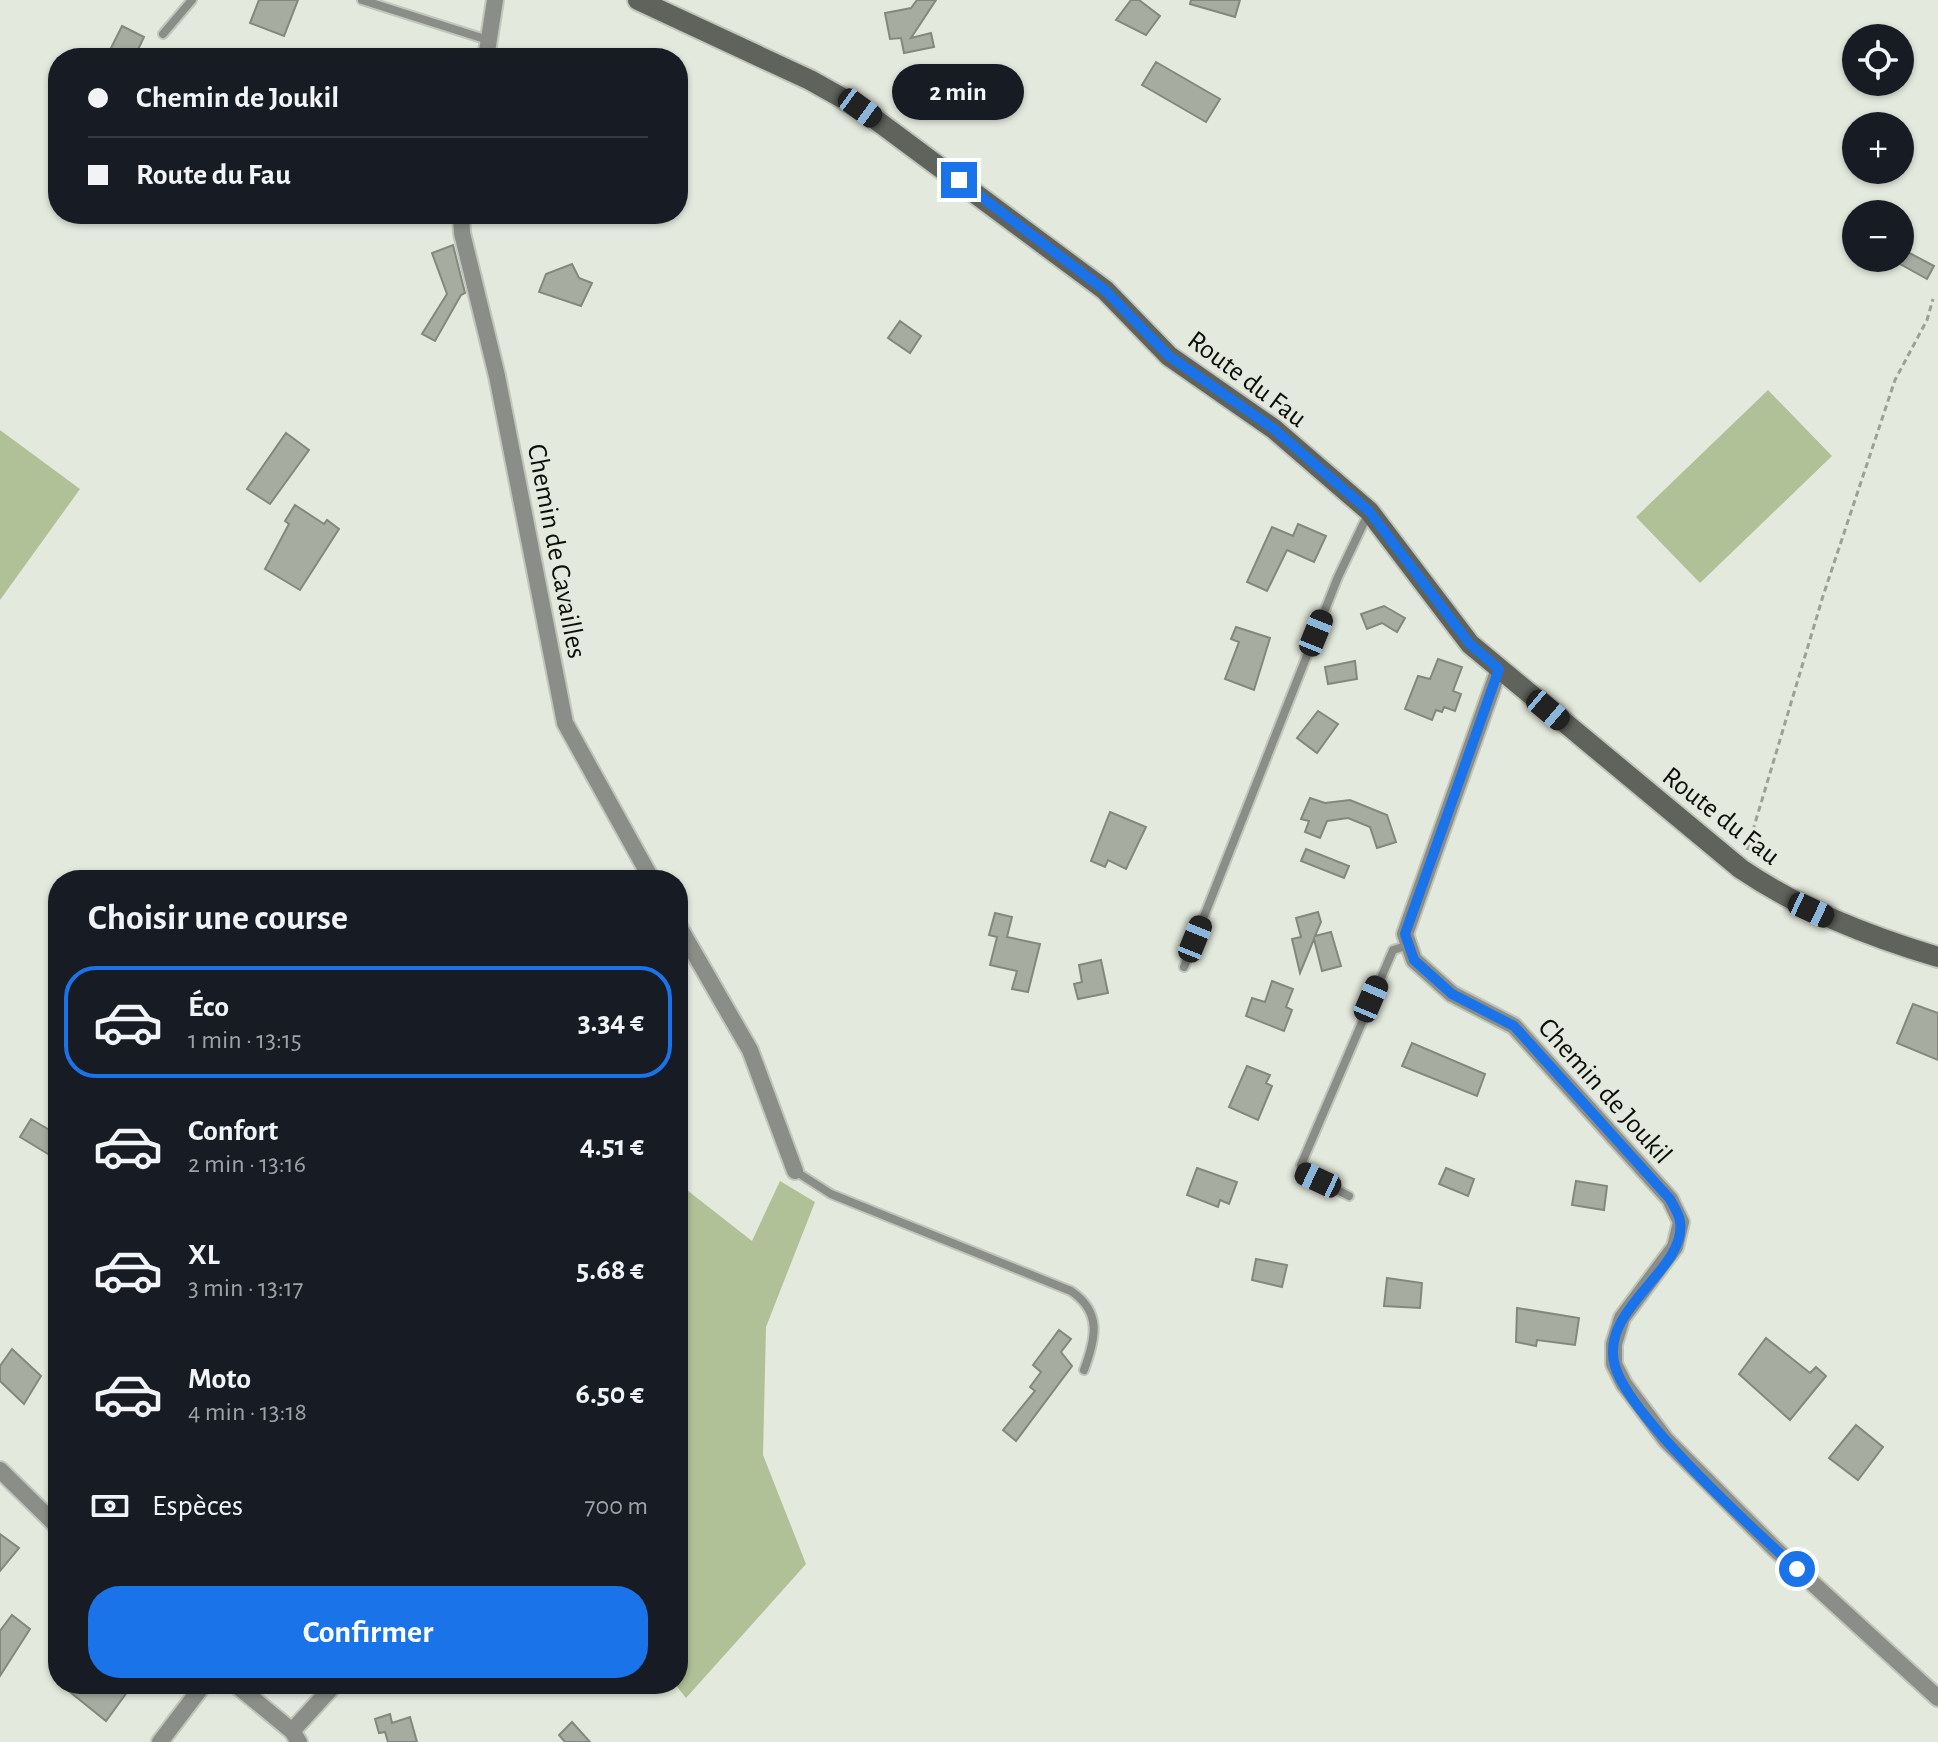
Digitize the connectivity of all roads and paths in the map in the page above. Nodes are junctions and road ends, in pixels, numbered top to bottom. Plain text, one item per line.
1 (192, 0) edge
2 (362, 0) edge
3 (495, 0) edge
4 (638, 0) edge
5 (163, 34) dead end
6 (488, 40) junction
7 (487, 48) edge
8 (462, 224) edge
9 (1933, 299) dead end
10 (1369, 511) junction
11 (1499, 669) junction
12 (1741, 869) junction
13 (646, 870) edge
14 (688, 942) edge
15 (1409, 945) junction
16 (1938, 957) edge
17 (1184, 967) dead end
18 (795, 1171) joint
19 (1349, 1196) dead end
20 (1084, 1370) dead end
21 (0, 1470) edge
22 (48, 1517) edge
23 (196, 1694) edge
24 (247, 1694) edge
25 (328, 1694) edge
26 (1938, 1698) edge
27 (296, 1736) edge
28 (160, 1742) edge

1 - 5 lane
2 - 6 lane
3 - 6 street
4 - 10 street, Route du Fau
6 - 7 street
8 - 13 street, Chemin de Cavailles
9 - 12 path
10 - 11 street, Route du Fau
10 - 17 lane
11 - 12 street, Route du Fau
11 - 15 street
12 - 16 street, Route du Fau
14 - 18 street
15 - 19 lane
15 - 26 street, Chemin de Joukil
18 - 20 lane
21 - 22 street
23 - 28 street
24 - 27 street
25 - 27 street

